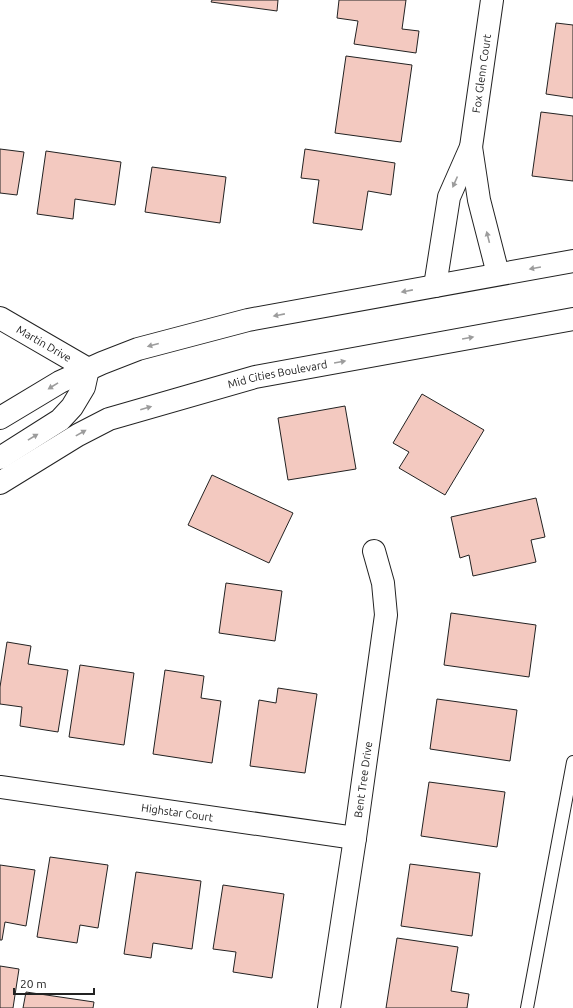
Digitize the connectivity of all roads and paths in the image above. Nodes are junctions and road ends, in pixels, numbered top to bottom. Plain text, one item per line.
1 (492, 0) edge
2 (471, 147) junction
3 (573, 261) edge
4 (498, 274) junction
5 (435, 286) junction
6 (0, 318) edge
7 (573, 319) edge
8 (88, 369) junction
9 (0, 418) edge
10 (0, 458) edge
11 (0, 483) edge
12 (374, 551) dead end
13 (573, 762) edge
14 (0, 787) edge
15 (355, 838) junction
16 (329, 1008) edge
17 (527, 1008) edge

1 - 2 street, Fox Glenn Court
4 -> 2 street, Fox Glenn Court
2 -> 5 street, Fox Glenn Court
3 -> 4 street
4 - 5 street
5 -> 8 street
6 - 8 street, Martin Drive
11 -> 7 street, Mid Cities Boulevard
8 -> 9 street
10 -> 8 street
12 - 15 street, Bent Tree Drive
13 - 17 lane
14 - 15 street, Highstar Court
15 - 16 street, Bent Tree Drive

